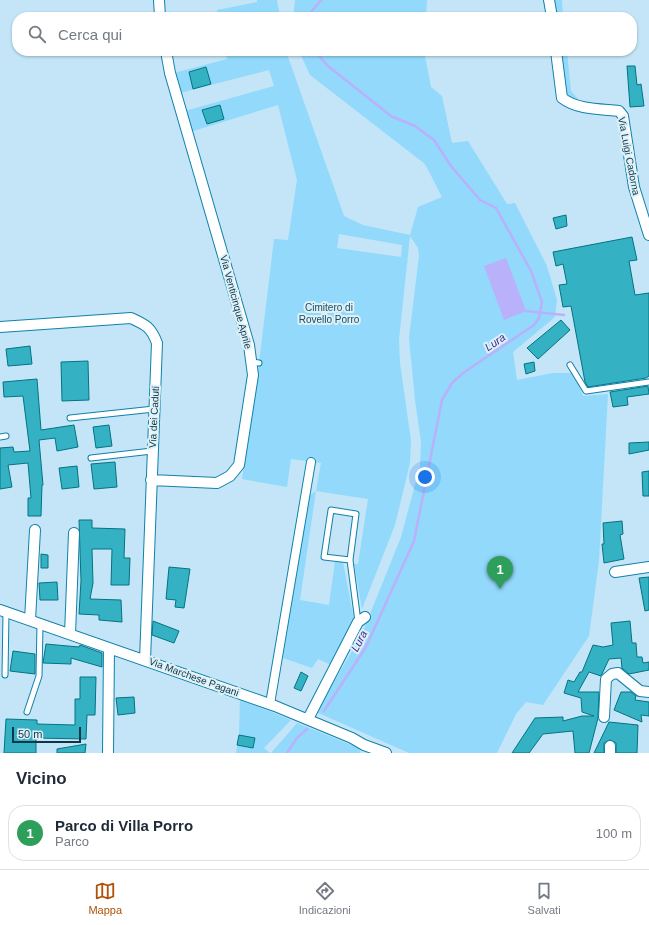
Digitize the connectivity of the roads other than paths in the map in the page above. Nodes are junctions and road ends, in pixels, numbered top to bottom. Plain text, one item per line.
1 (159, 0) edge
2 (549, 0) edge
3 (160, 12) edge
4 (551, 12) edge
5 (167, 56) edge
6 (557, 56) edge
7 (649, 235) edge
8 (0, 327) edge
9 (570, 365) dead end
10 (649, 382) edge
11 (154, 409) junction
12 (70, 418) dead end
13 (0, 436) edge
14 (6, 436) dead end
15 (152, 451) junction
16 (92, 458) dead end
17 (311, 462) dead end
18 (151, 480) junction
19 (35, 530) dead end
20 (74, 534) dead end
21 (350, 560) junction
22 (649, 567) edge
23 (615, 572) dead end
24 (3, 611) edge
25 (362, 619) joint
26 (30, 620) junction
27 (40, 624) junction
28 (70, 634) junction
29 (109, 648) junction
30 (145, 660) junction
31 (5, 675) dead end
32 (649, 692) edge
33 (270, 704) junction
34 (27, 712) dead end
35 (604, 717) dead end
36 (308, 719) junction
37 (366, 749) edge
38 (108, 753) edge
39 (386, 753) edge

1 - 3 street
2 - 4 street
5 - 18 street, Via Venticinque Aprile
6 - 7 street, Via Luigi Cadorna
8 - 11 street, Via dei Caduti
9 - 10 lane
11 - 12 lane
11 - 15 street, Via dei Caduti
13 - 14 lane
15 - 16 lane
15 - 18 street, Via dei Caduti
17 - 33 street
18 - 30 street, Via dei Caduti
19 - 26 street
20 - 28 street
21 - 21 lane
21 - 25 lane
22 - 23 street
24 - 26 street, Via Marchese Pagani
24 - 31 lane
25 - 36 street
26 - 27 street, Via Marchese Pagani
27 - 28 street, Via Marchese Pagani
27 - 34 lane
28 - 29 street, Via Marchese Pagani
29 - 30 street, Via Marchese Pagani
29 - 38 street
30 - 33 street, Via Marchese Pagani
32 - 35 street
33 - 36 street, Via Marchese Pagani
36 - 37 street, Via Marchese Pagani
37 - 39 street, Via Marchese Pagani

